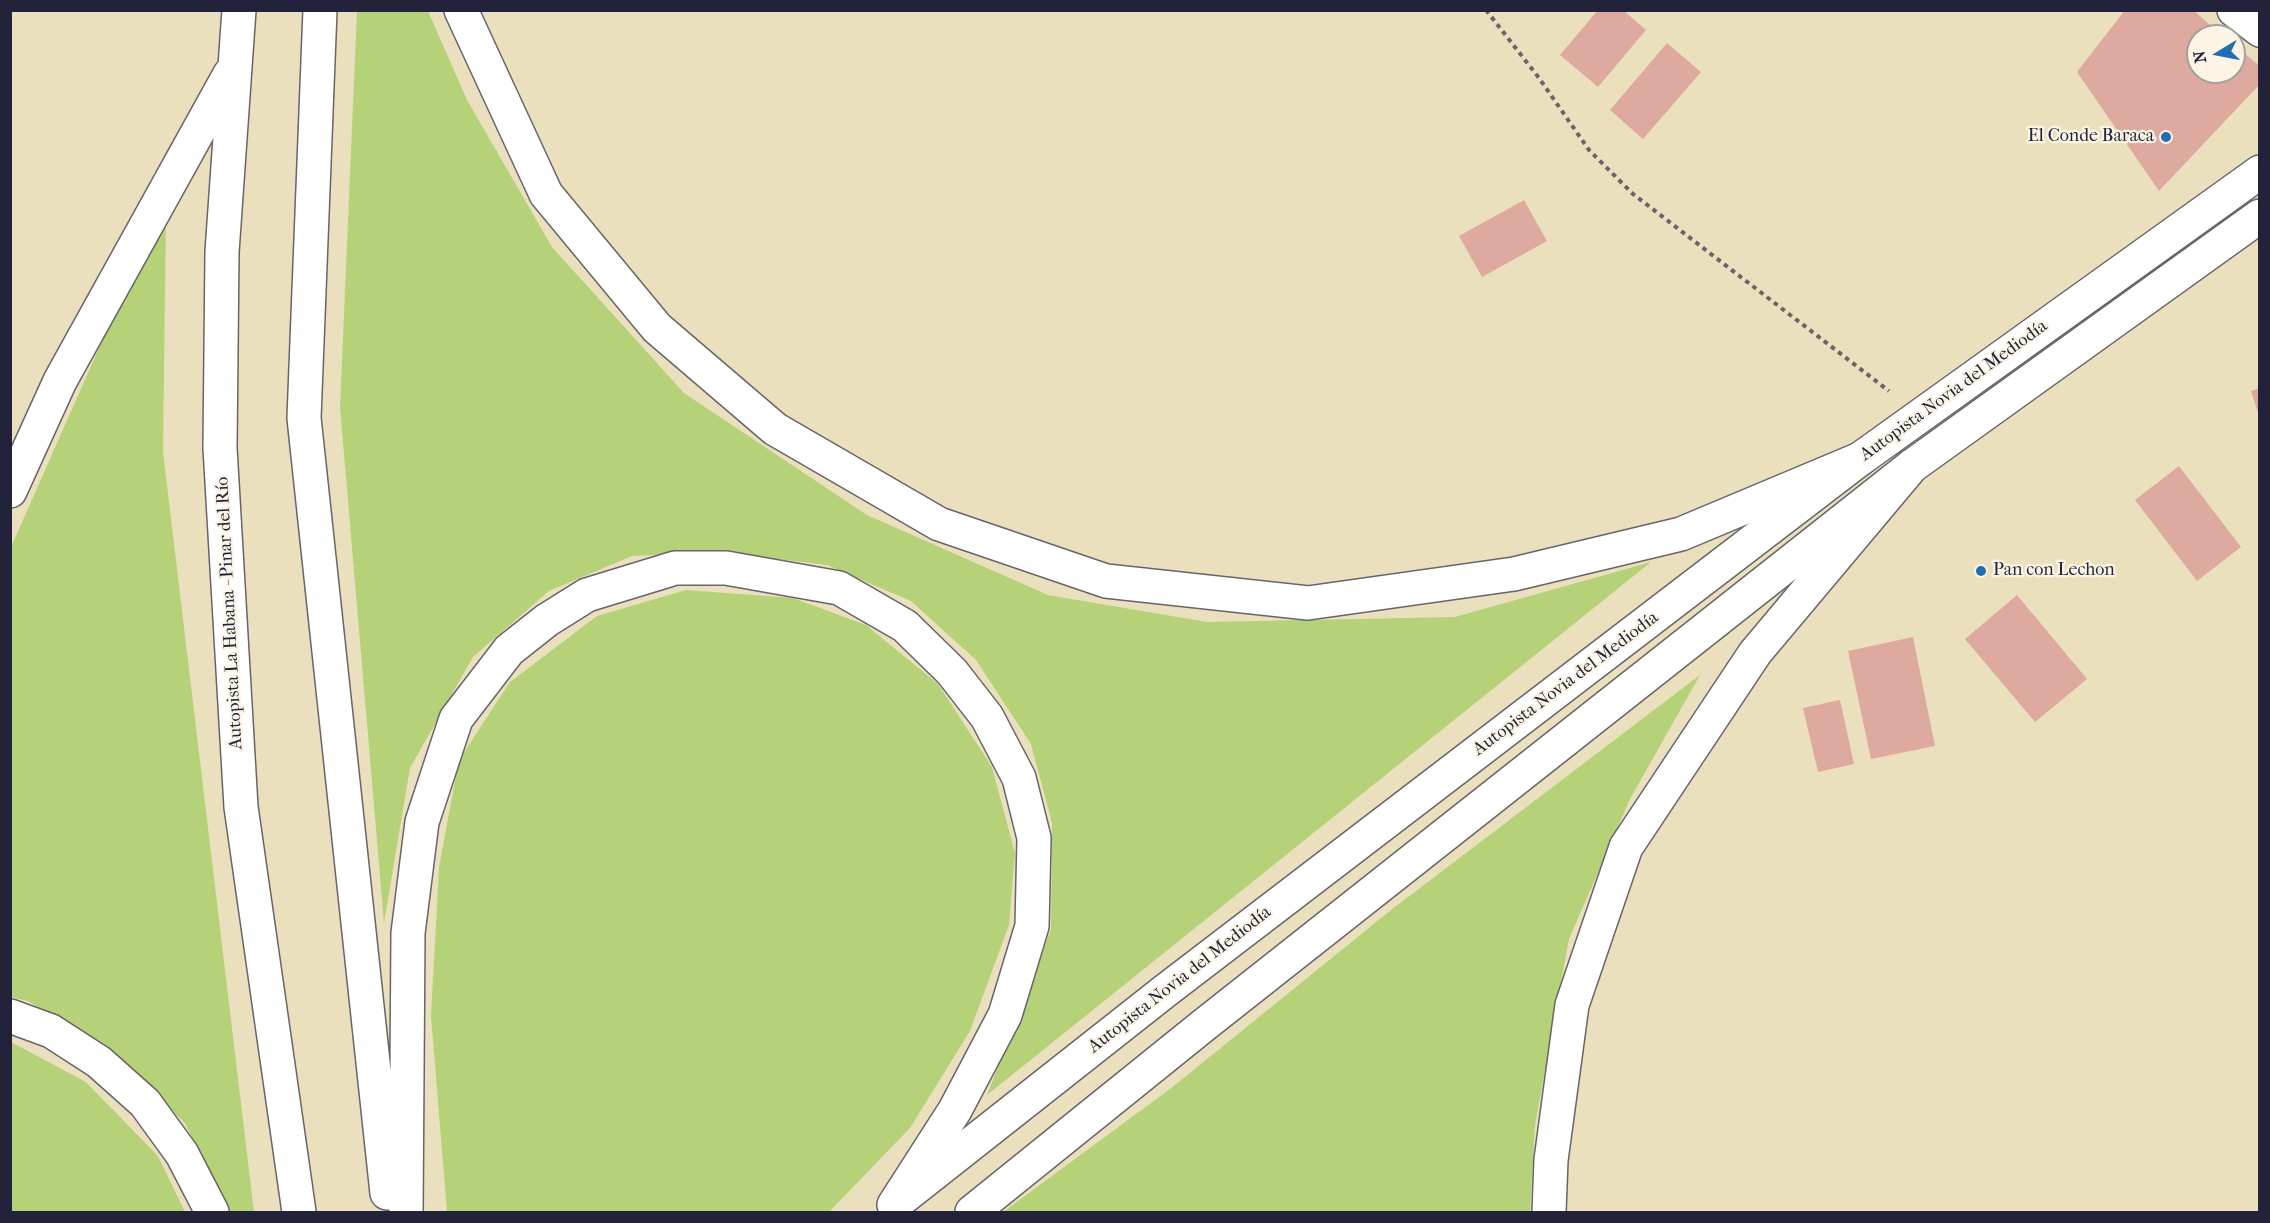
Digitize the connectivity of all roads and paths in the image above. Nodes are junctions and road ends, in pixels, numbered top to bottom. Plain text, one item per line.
1 (239, 10) edge
2 (320, 10) edge
3 (461, 10) edge
4 (1486, 10) edge
5 (2234, 10) edge
6 (2259, 30) edge
7 (236, 64) junction
8 (2259, 172) edge
9 (2259, 216) edge
10 (1920, 416) junction
11 (1860, 459) junction
12 (1912, 466) junction
13 (10, 491) edge
14 (10, 1016) edge
15 (889, 1208) edge
16 (212, 1212) edge
17 (299, 1212) edge
18 (390, 1212) edge
19 (406, 1212) edge
20 (972, 1212) edge
21 (1549, 1212) edge

1 - 7 main road, Autopista La Habana - Pinar del Río
2 - 18 main road
3 - 11 main road
4 - 10 path
5 - 6 main road
7 - 13 main road
7 - 17 main road, Autopista La Habana - Pinar del Río
8 - 10 main road, Autopista Novia del Mediodía
9 - 12 main road, Autopista Novia del Mediodía
10 - 11 main road, Autopista Novia del Mediodía
11 - 15 main road, Autopista Novia del Mediodía
12 - 20 main road, Autopista Novia del Mediodía
12 - 21 main road
14 - 16 main road
15 - 19 main road

